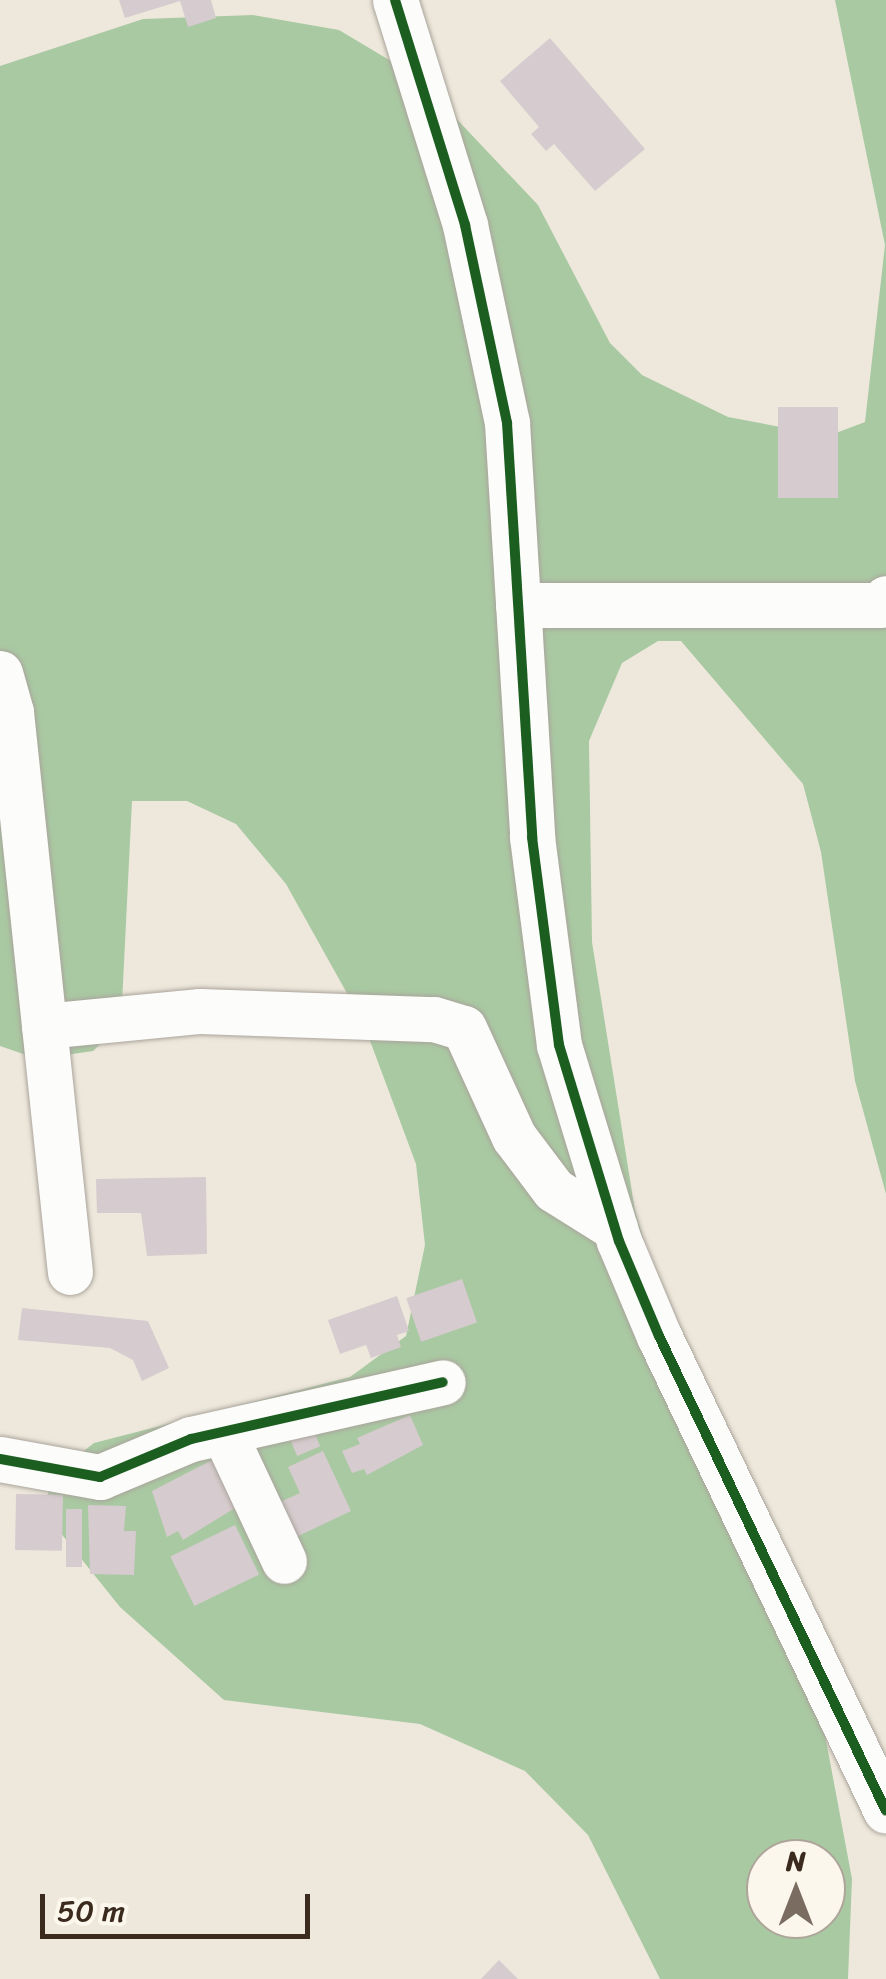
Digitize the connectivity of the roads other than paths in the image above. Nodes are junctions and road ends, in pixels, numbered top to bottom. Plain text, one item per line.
1 (395, 0) edge
2 (883, 602) edge
3 (518, 605) junction
4 (0, 673) edge
5 (44, 1026) junction
6 (616, 1228) junction
7 (70, 1272) dead end
8 (443, 1382) dead end
9 (226, 1434) junction
10 (0, 1459) edge
11 (284, 1561) dead end
12 (886, 1810) edge

1 - 3 street
2 - 3 street
3 - 6 street
4 - 5 street
5 - 6 street
5 - 7 street
6 - 12 street
8 - 9 street
9 - 10 street
9 - 11 street

